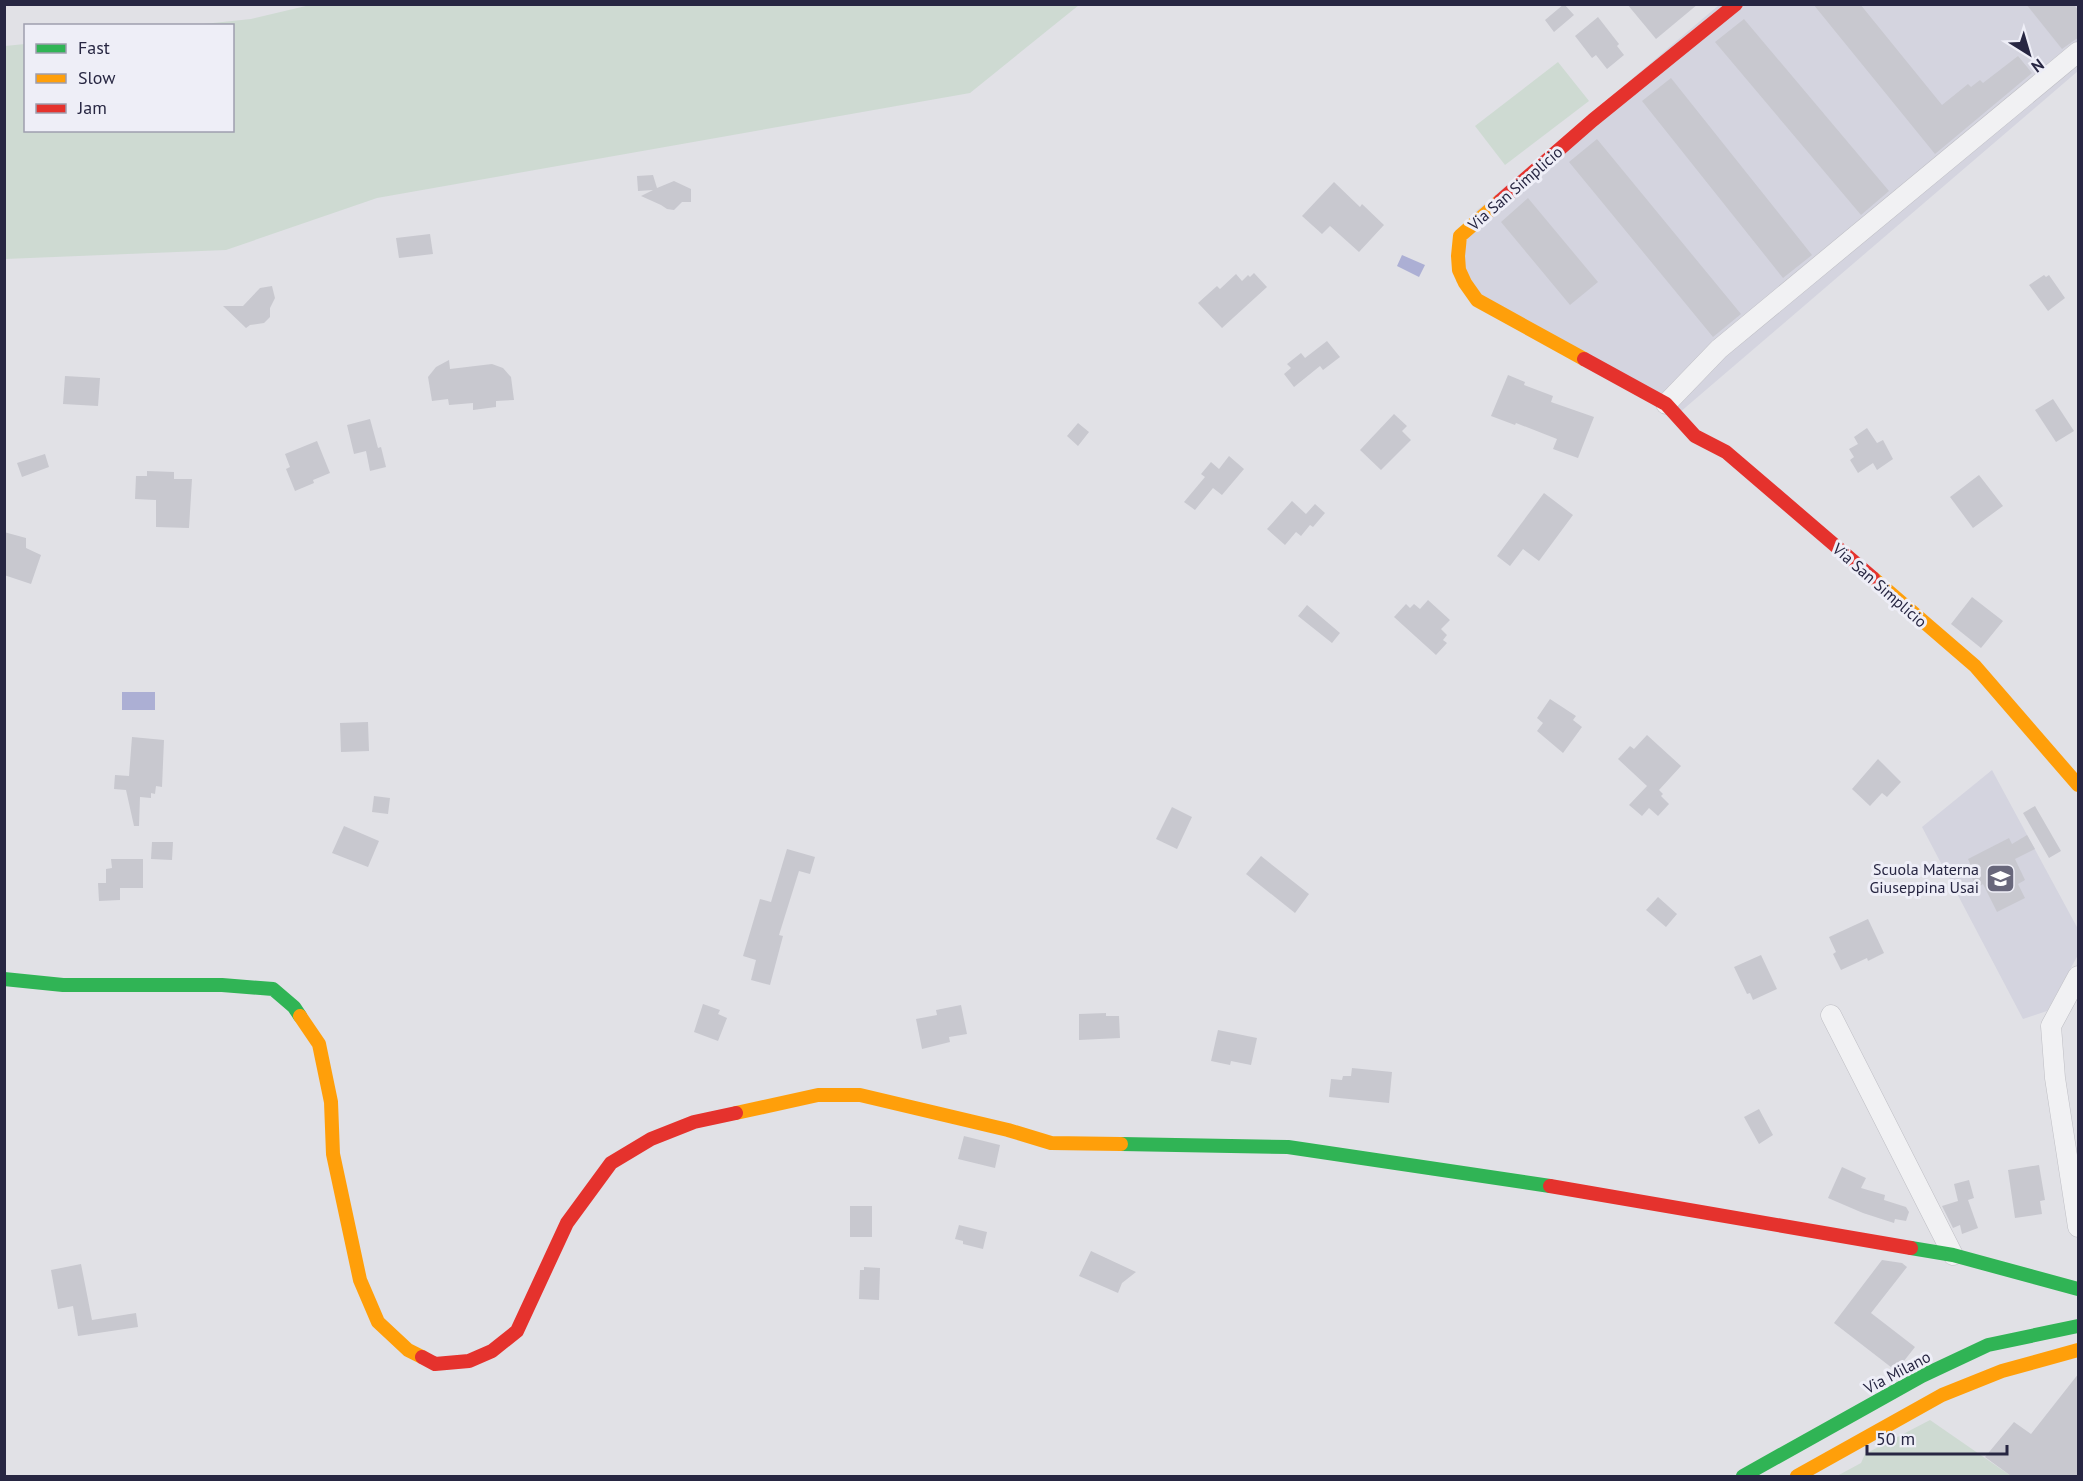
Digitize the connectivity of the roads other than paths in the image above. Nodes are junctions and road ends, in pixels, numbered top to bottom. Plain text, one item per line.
1 (1736, 4) edge
2 (2079, 52) edge
3 (1666, 404) junction
4 (2079, 784) edge
5 (2079, 976) edge
6 (4, 979) edge
7 (1831, 1015) dead end
8 (2079, 1227) edge
9 (1953, 1255) junction
10 (2079, 1289) edge
11 (2079, 1326) edge
12 (2079, 1350) edge
13 (1743, 1476) edge
14 (1797, 1476) edge

1 - 3 street, Via San Simplicio
2 - 3 street
3 - 4 street, Via San Simplicio
5 - 8 street
6 - 9 street
7 - 9 street
9 - 10 street
11 - 13 street, Via Milano
12 - 14 street

